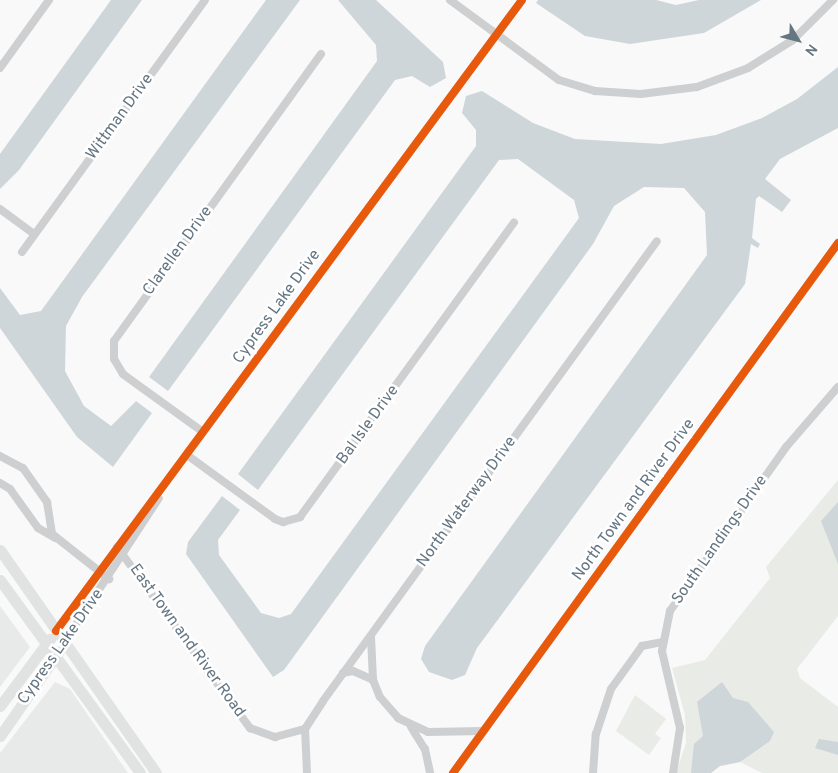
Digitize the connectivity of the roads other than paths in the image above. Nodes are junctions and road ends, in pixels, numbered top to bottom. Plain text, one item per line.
1 (49, 0) edge
2 (205, 0) edge
3 (450, 0) edge
4 (522, 0) edge
5 (832, 0) edge
6 (495, 36) junction
7 (321, 54) dead end
8 (0, 68) edge
9 (0, 209) edge
10 (514, 222) dead end
11 (34, 234) junction
12 (657, 241) dead end
13 (838, 243) edge
14 (22, 252) dead end
15 (838, 387) edge
16 (203, 432) junction
17 (187, 455) junction
18 (0, 456) edge
19 (168, 480) junction
20 (0, 483) edge
21 (59, 540) junction
22 (117, 546) junction
23 (0, 550) edge
24 (125, 556) junction
25 (99, 571) junction
26 (109, 579) junction
27 (0, 580) edge
28 (56, 631) junction
29 (371, 636) junction
30 (662, 642) junction
31 (64, 643) junction
32 (46, 644) junction
33 (56, 656) junction
34 (343, 673) junction
35 (373, 680) junction
36 (0, 706) edge
37 (410, 726) junction
38 (305, 729) junction
39 (482, 731) junction
40 (0, 736) edge
41 (140, 773) edge
42 (156, 773) edge
43 (308, 773) edge
44 (430, 773) edge
45 (452, 773) edge
46 (593, 773) edge
47 (673, 773) edge

1 - 8 street
2 - 11 street, Wittman Drive
3 - 6 street
4 - 6 street, Cypress Lake Drive
5 - 6 street
6 - 16 street, Cypress Lake Drive
7 - 16 street, Clarellen Drive
9 - 11 street
10 - 17 street, Bal Isle Drive
11 - 14 street, Wittman Drive
12 - 29 street, North Waterway Drive
13 - 39 street, North Town and River Drive
15 - 30 street, South Landings Drive
16 - 17 street, Cypress Lake Drive
17 - 19 street, Cypress Lake Drive
18 - 21 street
19 - 22 street, Cypress Lake Drive
19 - 24 street, Cypress Lake Drive
20 - 21 street, East Town and River Road
21 - 25 street, East Town and River Road
22 - 24 street, East Town and River Road
22 - 25 street, Cypress Lake Drive
23 - 28 main road
24 - 26 street, Cypress Lake Drive
24 - 38 street, East Town and River Road
25 - 26 street, East Town and River Road
25 - 28 street, Cypress Lake Drive
26 - 31 street, Cypress Lake Drive
27 - 32 main road
28 - 31 main road
28 - 32 main road, Cypress Lake Drive
29 - 34 street, North Waterway Drive
29 - 35 street
30 - 46 street
30 - 47 street, South Landings Drive
31 - 33 main road, Cypress Lake Drive
31 - 42 main road
32 - 33 main road
32 - 36 main road, Cypress Lake Drive
33 - 40 main road, Cypress Lake Drive
33 - 41 main road
34 - 35 street
34 - 38 street, North Waterway Drive
35 - 37 street
37 - 39 street
37 - 44 street
38 - 43 street
39 - 45 street, North Town and River Drive

